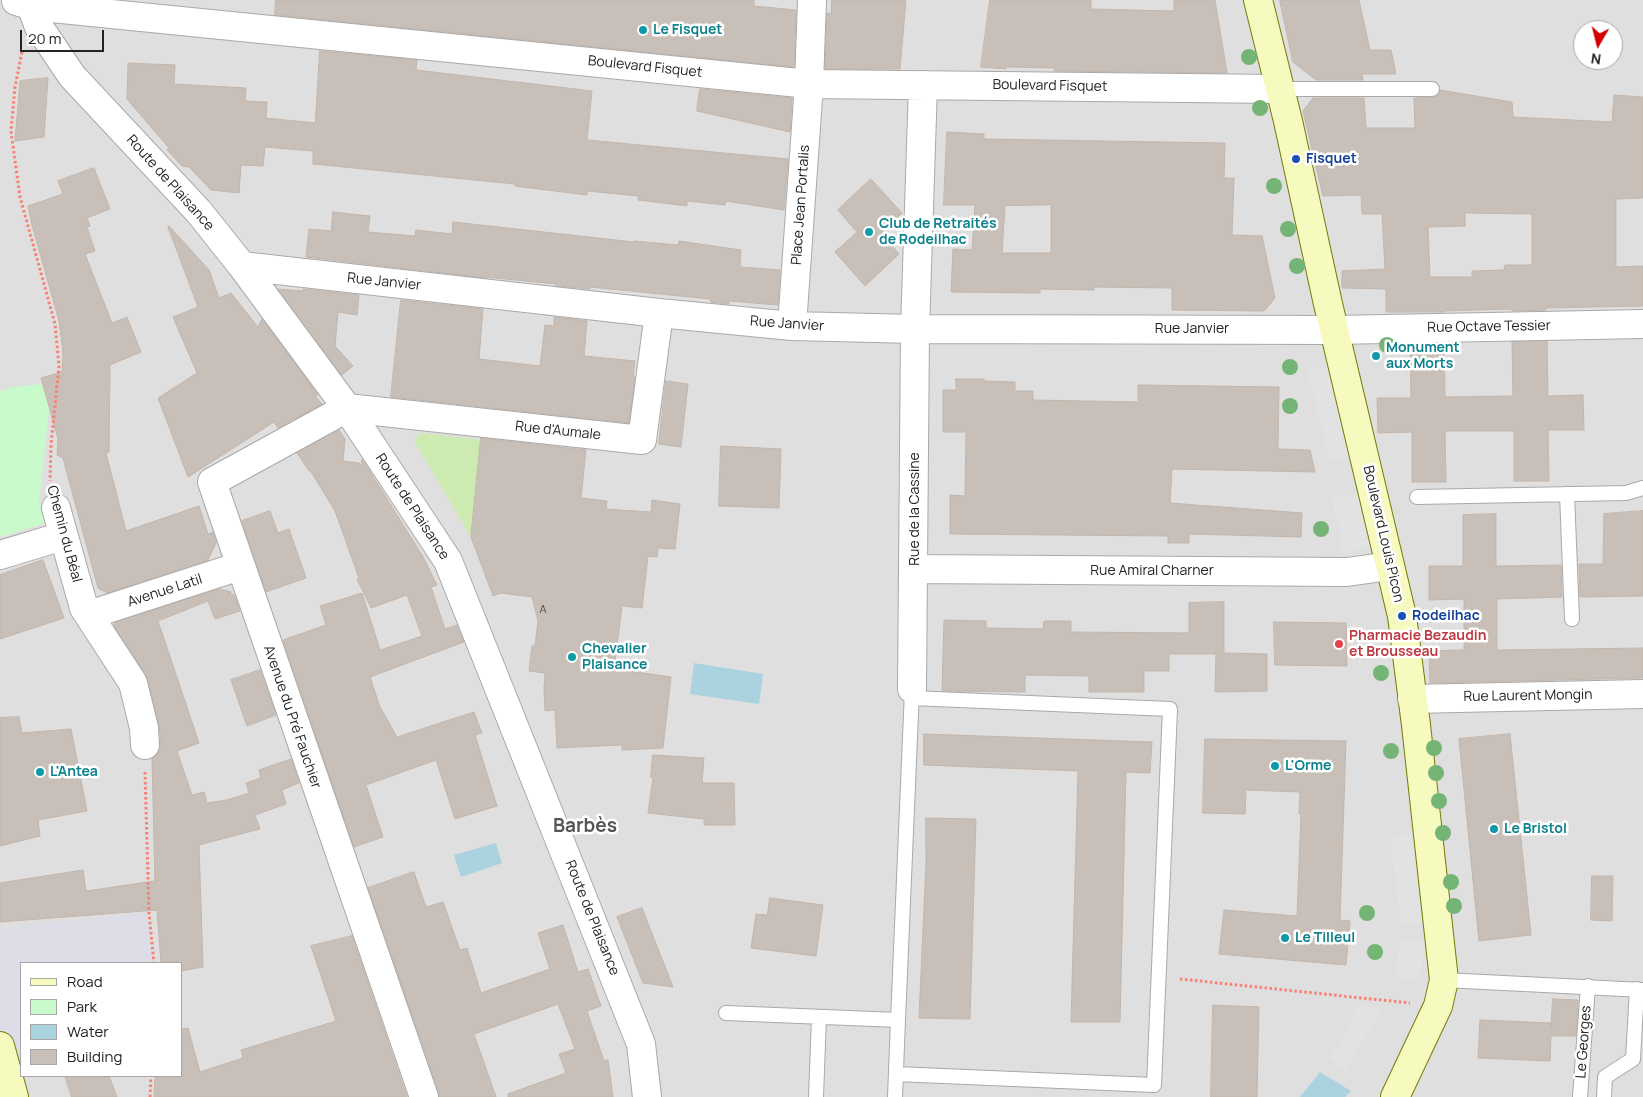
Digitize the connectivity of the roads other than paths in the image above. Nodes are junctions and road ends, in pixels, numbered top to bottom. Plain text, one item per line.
1 (812, 0) edge
2 (1258, 0) edge
3 (25, 2) edge
4 (810, 84) junction
5 (924, 85) junction
6 (1280, 89) junction
7 (1432, 89) dead end
8 (242, 266) junction
9 (659, 313) junction
10 (1643, 324) edge
11 (792, 326) junction
12 (915, 329) junction
13 (1334, 330) junction
14 (347, 408) junction
15 (1643, 488) edge
16 (1567, 494) junction
17 (1416, 497) dead end
18 (56, 508) road end
19 (64, 536) junction
20 (0, 555) edge
21 (240, 566) junction
22 (1390, 566) junction
23 (914, 569) junction
24 (89, 615) junction
25 (1572, 619) dead end
26 (912, 694) junction
27 (1643, 694) edge
28 (1412, 699) junction
29 (144, 745) road end
30 (1588, 986) junction
31 (1640, 989) edge
32 (1441, 993) junction
33 (726, 1013) dead end
34 (819, 1017) junction
35 (898, 1020) junction
36 (0, 1046) edge
37 (1638, 1060) edge
38 (896, 1074) junction
39 (14, 1097) edge
40 (424, 1097) edge
41 (647, 1097) edge
42 (816, 1097) edge
43 (895, 1097) edge
44 (1395, 1097) edge
45 (1580, 1097) edge
46 (1604, 1097) edge

1 - 4 street, Place Jean Portalis
2 - 6 street, Boulevard Louis Picon
3 - 4 street, Boulevard Fisquet
3 - 8 street, Route de Plaisance
4 - 5 street, Boulevard Fisquet
4 - 11 street, Place Jean Portalis
5 - 6 street, Boulevard Fisquet
5 - 12 street
6 - 7 lane
6 - 13 street, Boulevard Louis Picon
8 - 9 street, Rue Janvier
8 - 14 street, Route de Plaisance
9 - 11 street, Rue Janvier
9 - 14 street, Rue d'Aumale
10 - 13 street, Rue Octave Tessier
11 - 12 street, Rue Janvier
12 - 13 street, Rue Janvier
12 - 23 street, Rue de la Cassine
13 - 22 street, Boulevard Louis Picon
14 - 21 street, Avenue du Pré Fauchier
14 - 41 street, Route de Plaisance
15 - 16 lane
16 - 17 lane
16 - 25 lane
18 - 19 street, Chemin du Béal
19 - 20 street
19 - 24 street, Chemin du Béal
21 - 24 street, Avenue Latil
21 - 40 street, Avenue du Pré Fauchier
22 - 23 street, Rue Amiral Charner
22 - 28 street, Boulevard Louis Picon
23 - 26 street, Rue de la Cassine
24 - 29 street, Chemin du Béal
26 - 35 lane
26 - 38 lane
27 - 28 street, Rue Laurent Mongin
28 - 32 street, Boulevard Louis Picon
30 - 31 lane
30 - 32 lane
30 - 45 lane, Le Georges
31 - 37 lane
32 - 44 street
33 - 34 lane
34 - 35 lane
34 - 42 lane
35 - 38 lane
36 - 39 street
37 - 46 lane
38 - 43 lane

